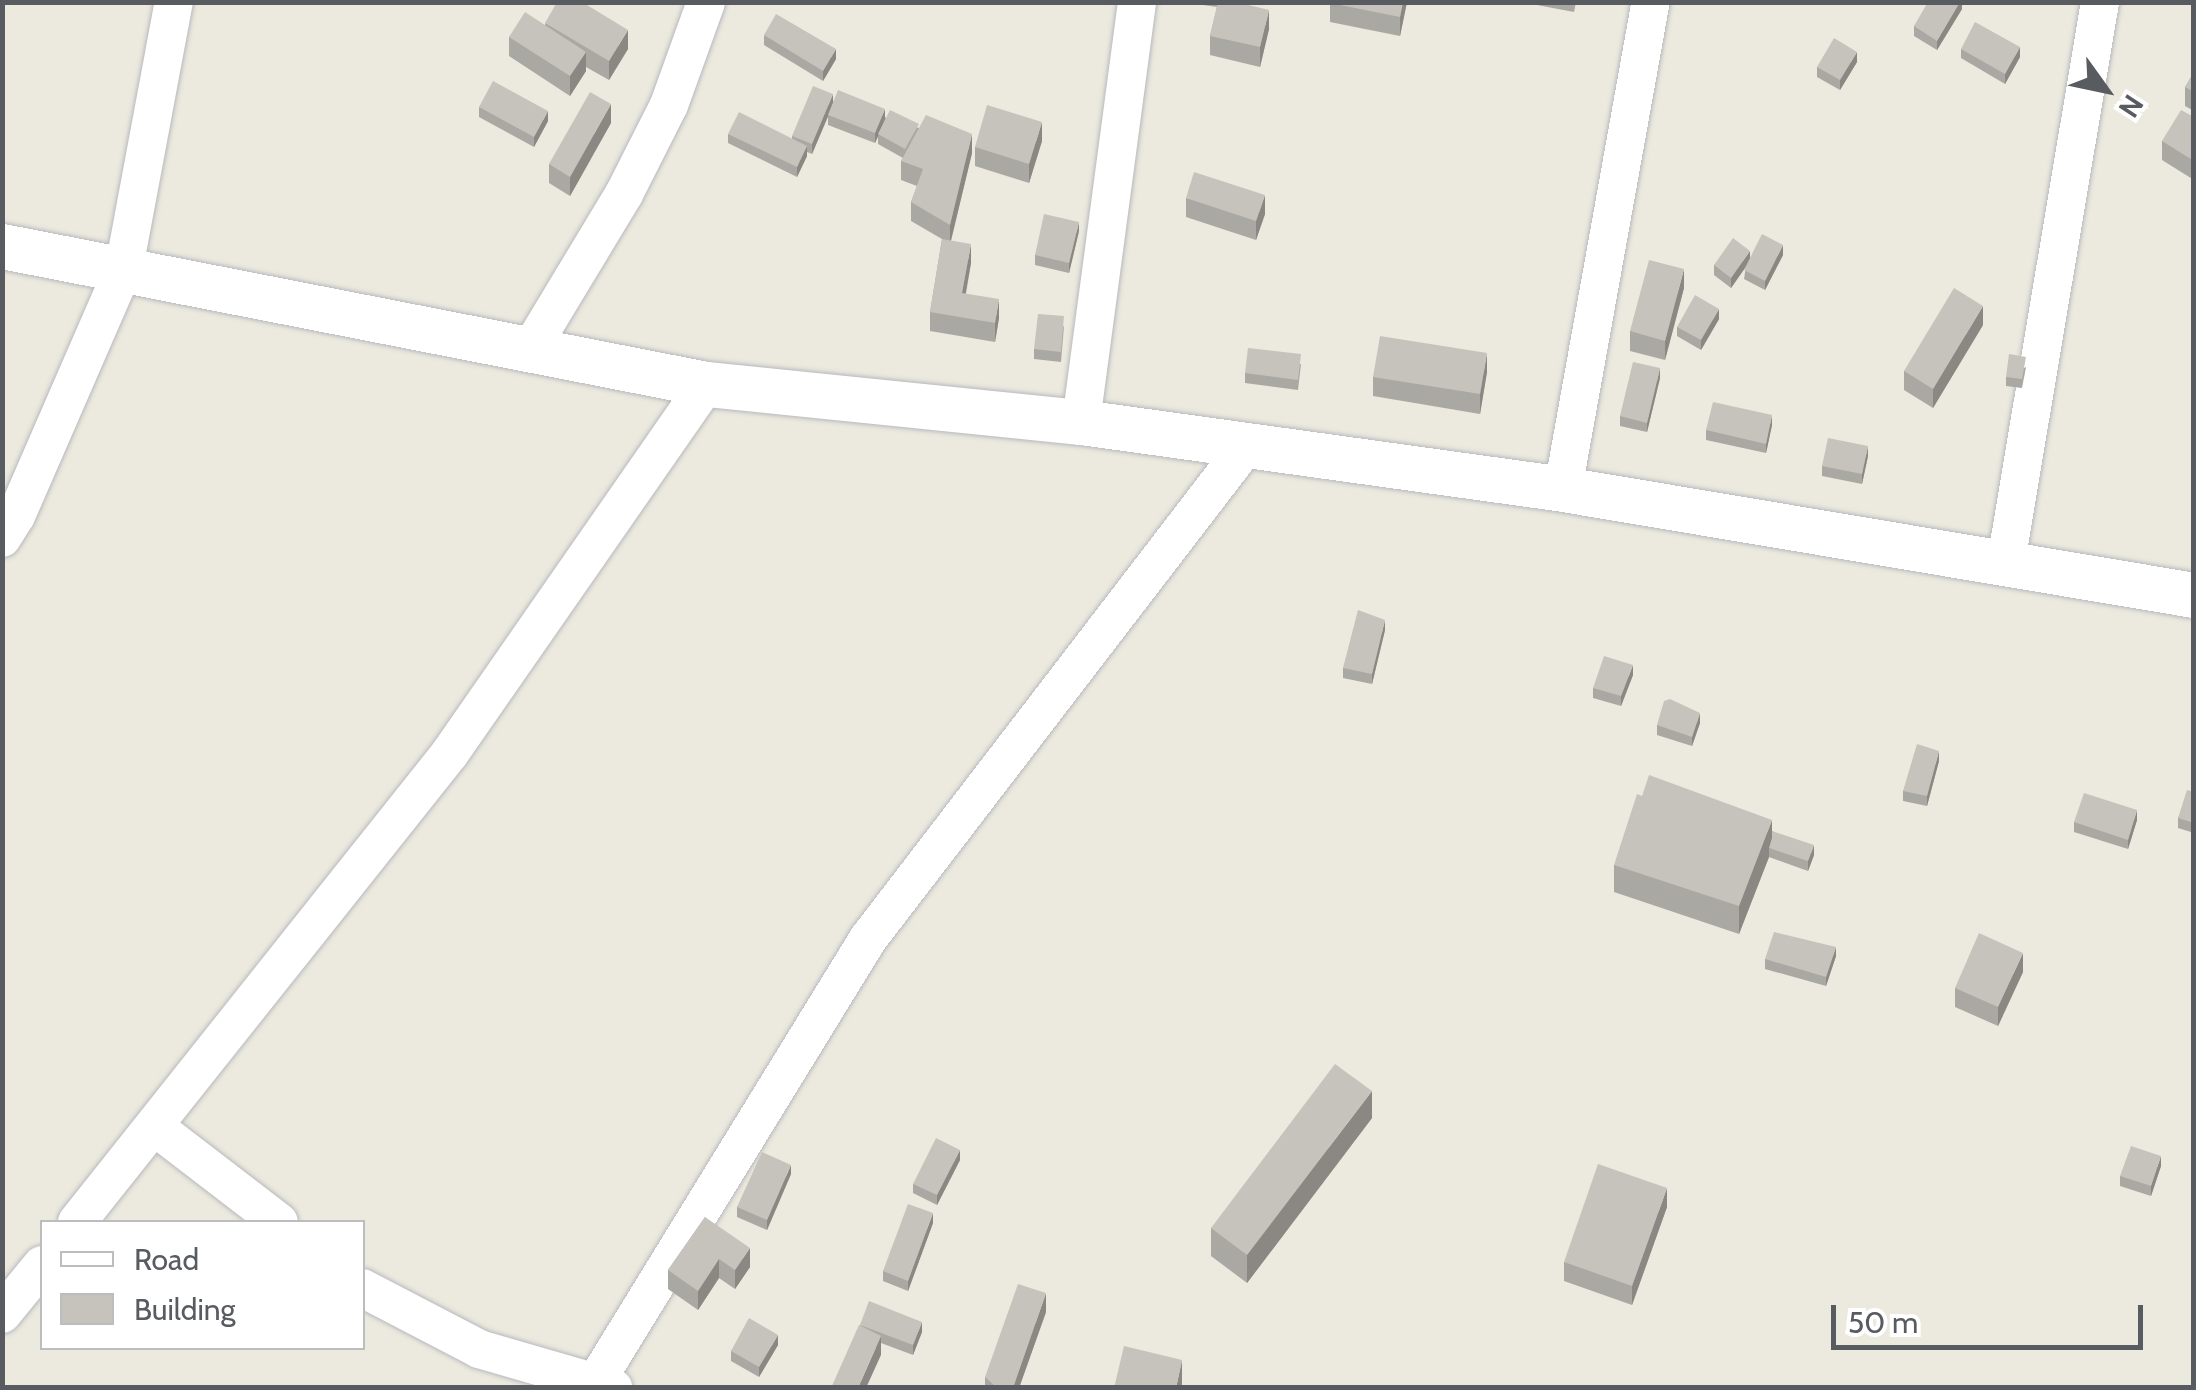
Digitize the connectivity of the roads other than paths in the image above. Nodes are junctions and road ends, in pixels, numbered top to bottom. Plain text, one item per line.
1 (174, 2) edge
2 (706, 2) edge
3 (1137, 2) edge
4 (1651, 2) edge
5 (2100, 2) edge
6 (2, 246) edge
7 (124, 268) junction
8 (531, 348) junction
9 (706, 384) junction
10 (1080, 422) junction
11 (1247, 445) junction
12 (1563, 489) junction
13 (2, 538) edge
14 (2006, 562) junction
15 (2194, 595) edge
16 (155, 1126) junction
17 (79, 1220) edge
18 (275, 1220) edge
19 (40, 1267) edge
20 (365, 1290) edge
21 (2, 1314) edge
22 (601, 1385) edge

1 - 7 street
2 - 8 street
3 - 10 street
4 - 12 street
5 - 14 street
6 - 7 street
7 - 8 street
7 - 13 street
8 - 9 street
9 - 10 street
9 - 16 street
10 - 11 street
11 - 12 street
11 - 22 street
12 - 14 street
14 - 15 street
16 - 17 street
16 - 18 street
19 - 21 street
20 - 22 street

